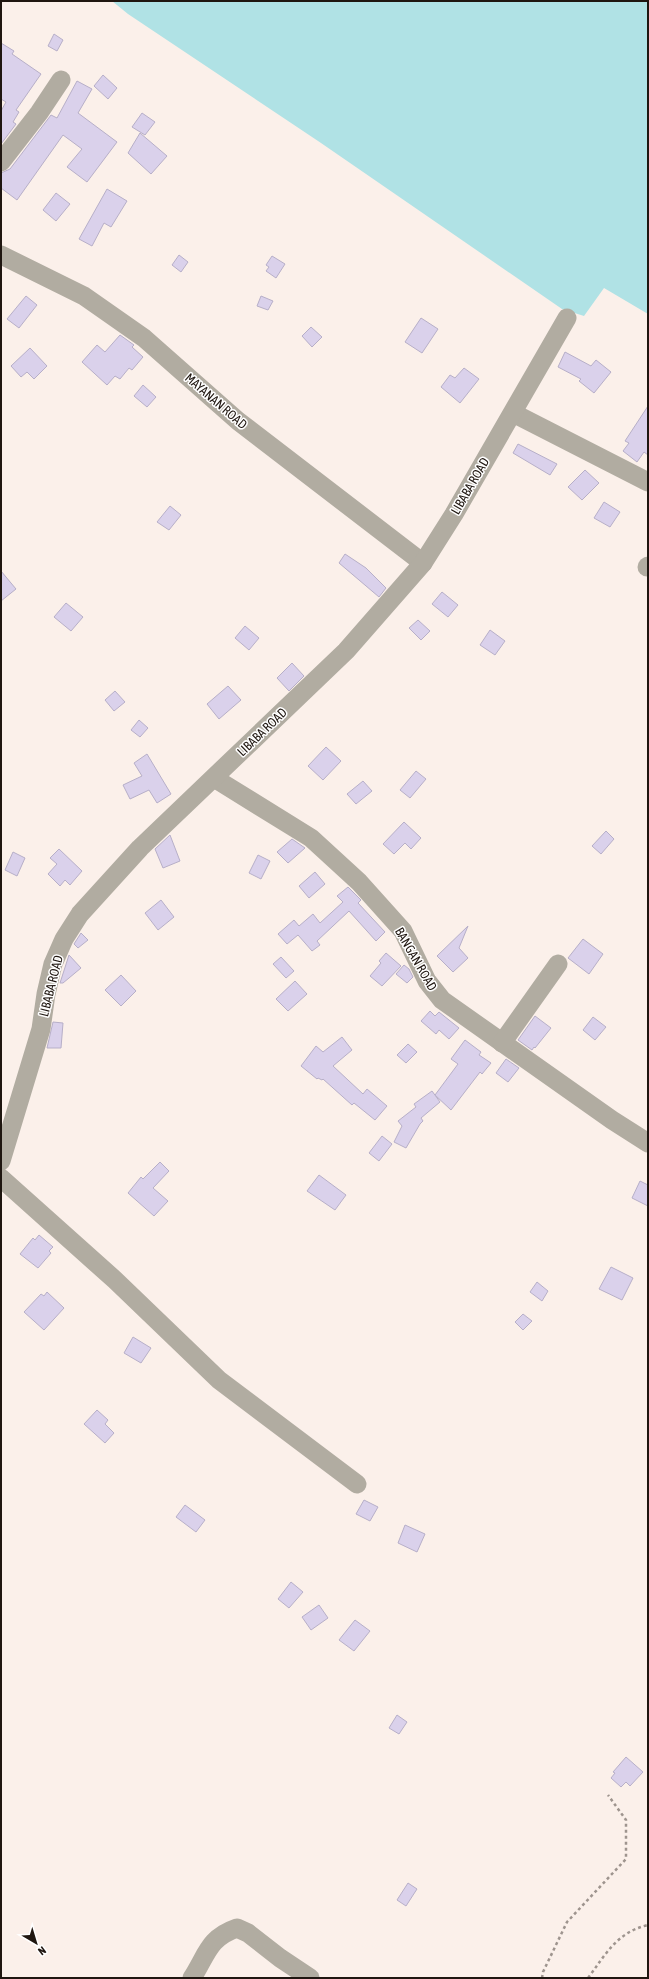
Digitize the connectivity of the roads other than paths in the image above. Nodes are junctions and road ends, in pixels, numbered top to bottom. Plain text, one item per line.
1 (61, 80) dead end
2 (1, 162) edge
3 (1, 255) edge
4 (567, 318) dead end
5 (513, 413) junction
6 (648, 482) edge
7 (423, 563) junction
8 (214, 778) junction
9 (558, 964) dead end
10 (502, 1043) junction
11 (648, 1143) edge
12 (1, 1161) edge
13 (1, 1178) edge
14 (357, 1484) dead end
15 (192, 1978) edge
16 (310, 1978) edge

1 - 2 street
3 - 7 street, MAYANAN ROAD
4 - 5 street, LIBABA ROAD
5 - 6 street
5 - 7 street, LIBABA ROAD
7 - 8 street, LIBABA ROAD
8 - 10 street, BANGAN ROAD
8 - 12 street, LIBABA ROAD
9 - 10 street
10 - 11 street, BANGAN ROAD
13 - 14 street
15 - 16 street

